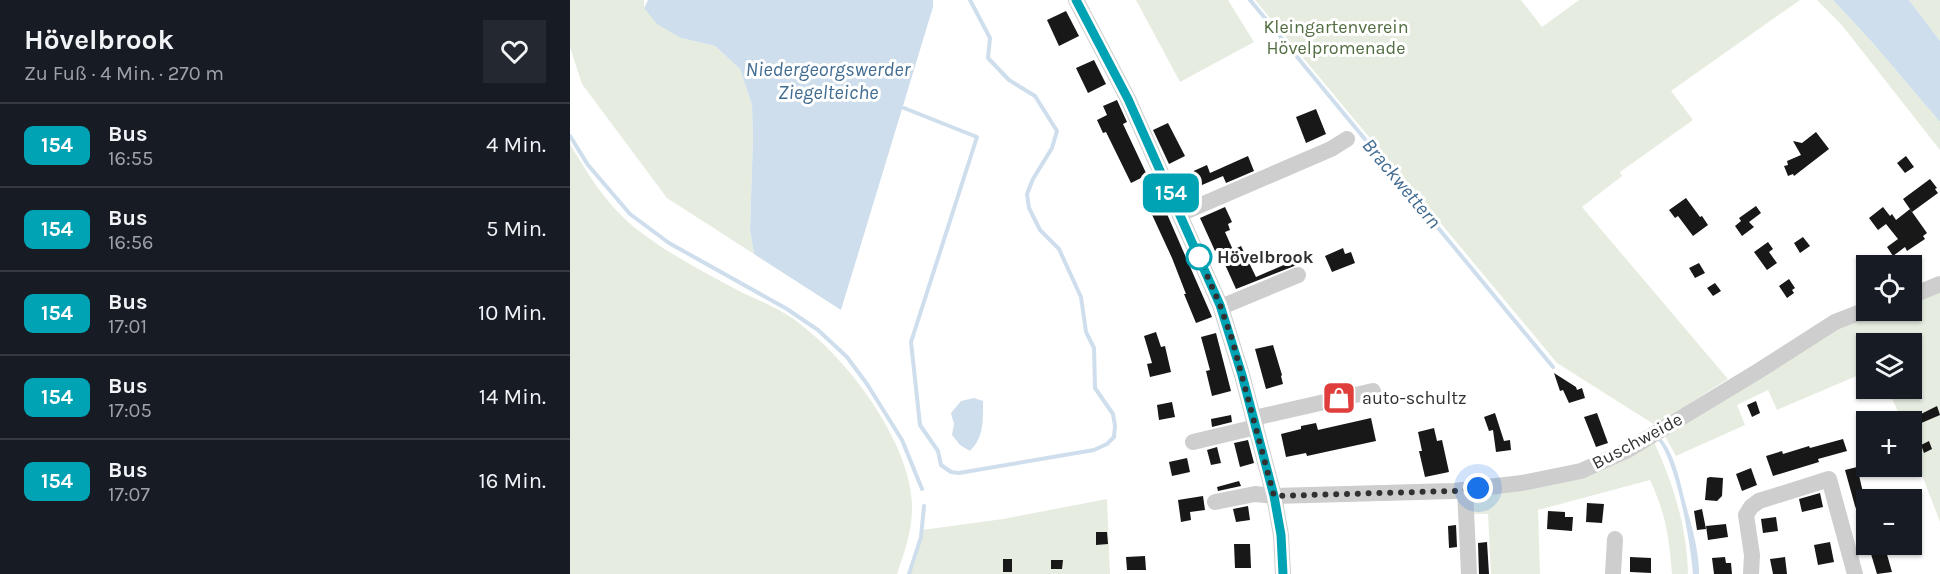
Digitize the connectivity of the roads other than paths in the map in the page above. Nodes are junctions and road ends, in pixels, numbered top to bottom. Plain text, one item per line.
1 (1076, 0) edge
2 (1347, 139) dead end
3 (1180, 214) junction
4 (1298, 275) dead end
5 (1940, 284) edge
6 (1922, 291) edge
7 (1221, 307) junction
8 (1856, 314) edge
9 (1373, 391) dead end
10 (1255, 423) junction
11 (1193, 442) dead end
12 (1465, 490) junction
13 (1274, 496) junction
14 (1215, 502) dead end
15 (1615, 539) dead end
16 (1283, 574) edge
17 (1469, 574) edge
18 (1613, 574) edge
19 (1751, 574) edge
20 (1855, 574) edge

1 - 3 street
2 - 3 street
3 - 7 street
4 - 7 street
5 - 6 street
7 - 10 street
8 - 12 street, Buschweide
9 - 10 street
10 - 11 street
10 - 13 street
12 - 13 street, Buschweide
12 - 17 street
13 - 14 street, Buschweide
13 - 16 street
15 - 18 street
19 - 20 street

